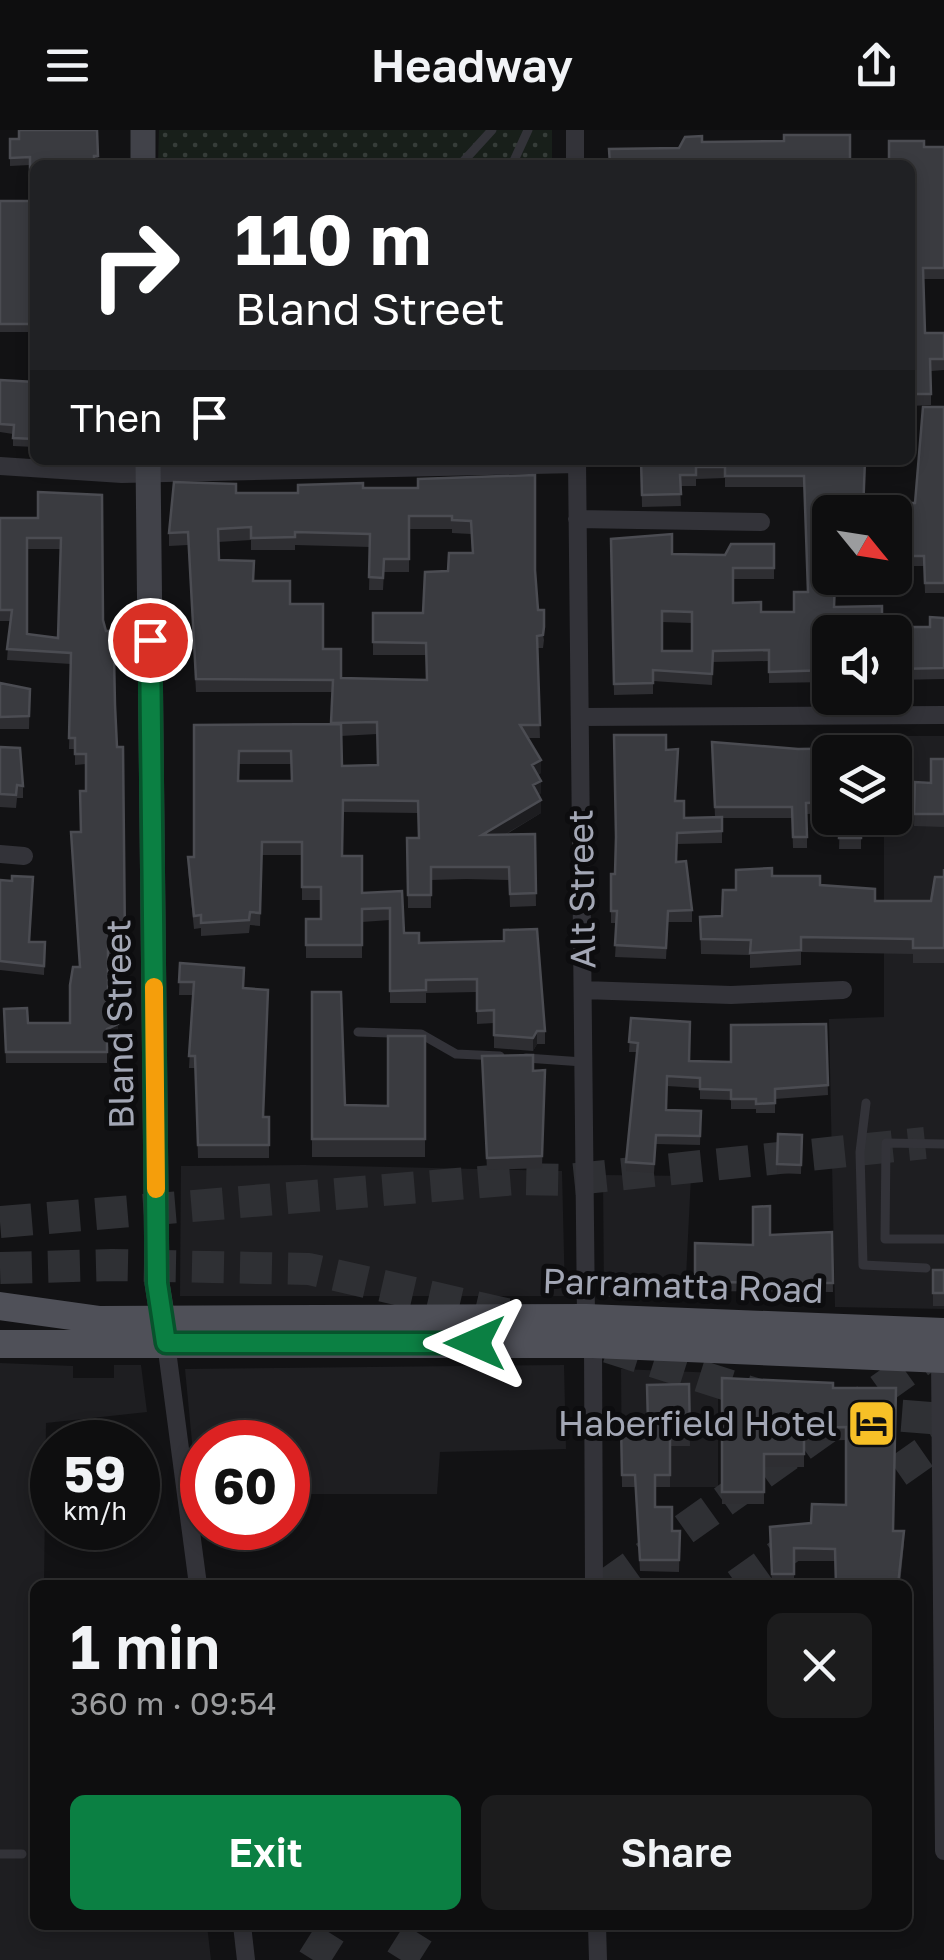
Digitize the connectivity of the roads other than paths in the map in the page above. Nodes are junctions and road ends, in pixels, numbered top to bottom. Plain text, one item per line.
1 (142, 130) edge
2 (492, 130) edge
3 (528, 130) edge
4 (575, 130) edge
5 (143, 160) edge
6 (465, 160) edge
7 (514, 160) edge
8 (575, 160) edge
9 (255, 465) edge
10 (577, 465) edge
11 (0, 466) edge
12 (148, 466) edge
13 (578, 519) junction
14 (761, 522) dead end
15 (944, 715) edge
16 (580, 717) junction
17 (0, 854) edge
18 (24, 856) dead end
19 (583, 990) junction
20 (843, 990) dead end
21 (358, 1032) dead end
22 (583, 1062) junction
23 (866, 1103) dead end
24 (944, 1144) edge
25 (944, 1239) edge
26 (926, 1268) dead end
27 (0, 1306) edge
28 (165, 1331) junction
29 (589, 1331) junction
30 (0, 1344) edge
31 (943, 1350) edge
32 (197, 1580) edge
33 (594, 1580) edge
34 (944, 1851) edge
35 (0, 1854) edge
36 (22, 1854) dead end
37 (243, 1930) edge
38 (597, 1930) edge
39 (246, 1960) edge
40 (598, 1960) edge

1 - 5 street
2 - 6 lane
3 - 7 lane
4 - 8 street
9 - 12 street
10 - 13 street, Alt Street
11 - 12 street
12 - 28 street, Bland Street
13 - 14 street
13 - 16 street, Alt Street
15 - 16 street
16 - 19 street, Alt Street
17 - 18 street
19 - 20 street
19 - 22 street, Alt Street
21 - 22 lane
22 - 29 street, Alt Street
23 - 26 lane
24 - 25 lane
27 - 28 main road, Parramatta Road
28 - 29 main road, Parramatta Road
28 - 30 main road, Parramatta Road
28 - 32 street, Bland Street
29 - 31 main road, Parramatta Road
29 - 33 street, Alt Street
31 - 34 street
35 - 36 lane
37 - 39 street
38 - 40 street

